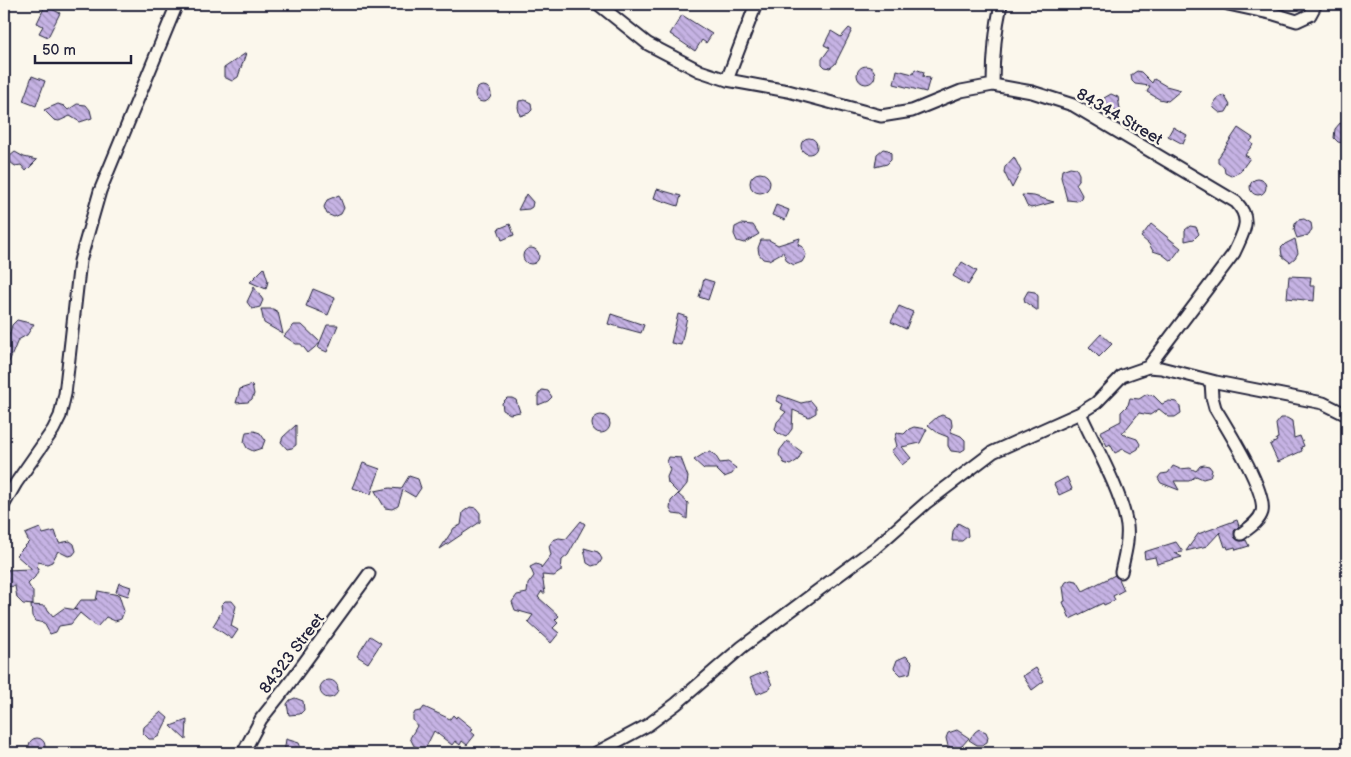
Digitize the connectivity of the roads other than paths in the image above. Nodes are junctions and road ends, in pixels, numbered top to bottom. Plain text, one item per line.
1 (177, 4) edge
2 (598, 4) edge
3 (756, 4) edge
4 (1002, 4) edge
5 (1228, 4) edge
6 (1316, 4) edge
7 (727, 80) junction
8 (993, 85) junction
9 (1148, 367) junction
10 (1211, 381) junction
11 (1080, 413) junction
12 (1347, 415) edge
13 (4, 504) edge
14 (1241, 534) dead end
15 (1121, 572) dead end
16 (369, 574) dead end
17 (243, 753) edge
18 (596, 753) edge

1 - 13 street
2 - 7 street, 84344 Street
3 - 7 street
4 - 8 street
5 - 6 street
7 - 8 street, 84344 Street
8 - 9 street, 84344 Street
9 - 10 street
9 - 11 street
10 - 12 street
10 - 14 street
11 - 15 street
11 - 18 street
16 - 17 street, 84323 Street

